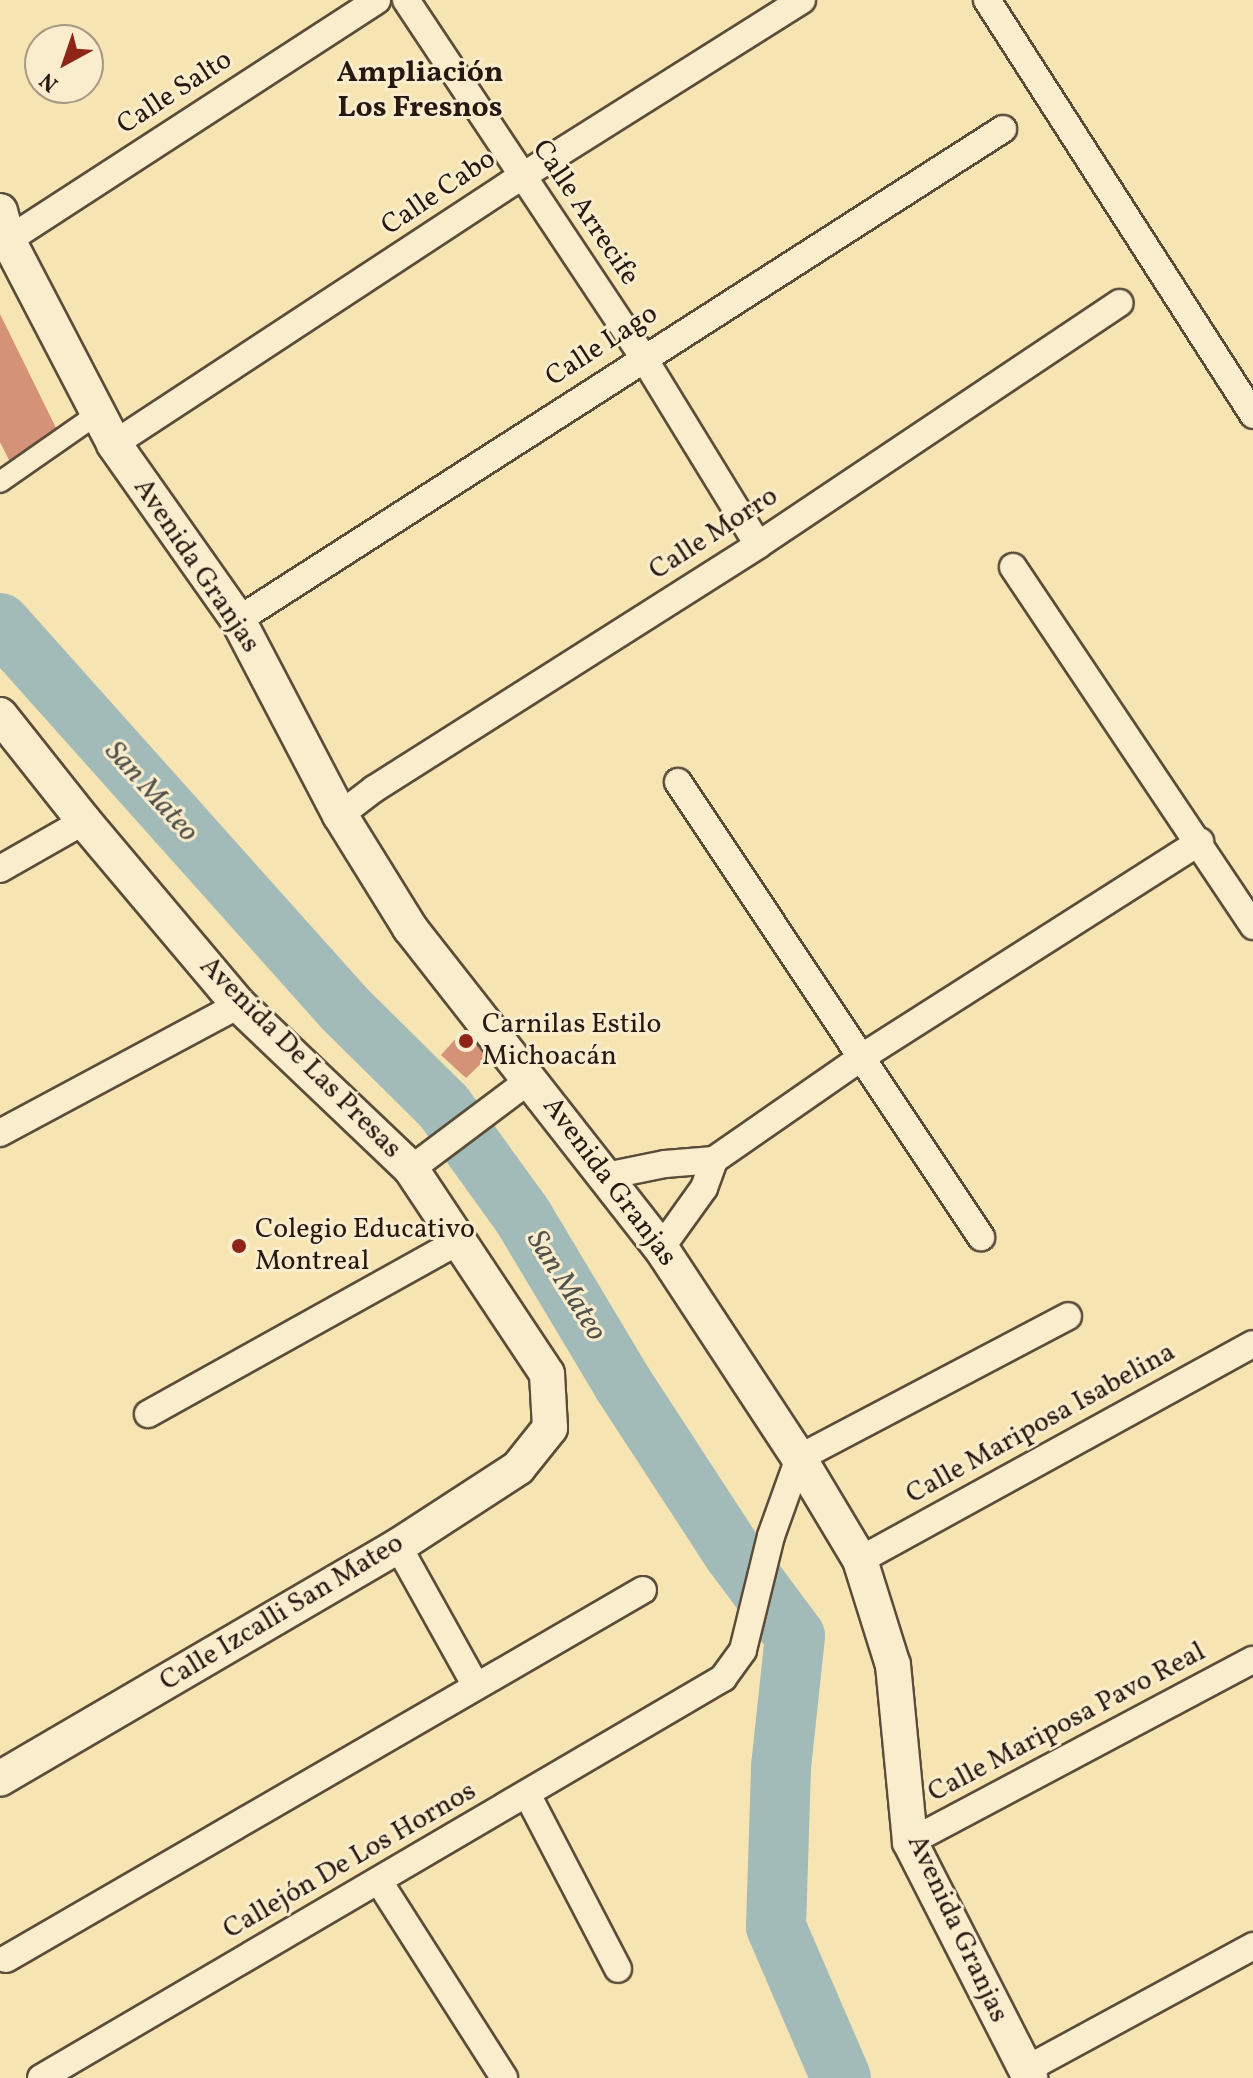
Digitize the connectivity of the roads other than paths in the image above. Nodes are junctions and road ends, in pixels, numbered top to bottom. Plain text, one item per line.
1 (377, 0) edge
2 (406, 0) edge
3 (802, 0) edge
4 (987, 0) edge
5 (1003, 129) dead end
6 (521, 177) junction
7 (4, 226) edge
8 (1119, 303) dead end
9 (643, 357) junction
10 (99, 413) junction
11 (1253, 415) edge
12 (114, 444) junction
13 (0, 482) edge
14 (758, 545) junction
15 (1013, 567) dead end
16 (238, 620) junction
17 (0, 715) edge
18 (678, 782) dead end
19 (340, 815) junction
20 (84, 821) junction
21 (1200, 842) junction
22 (0, 869) edge
23 (1253, 926) edge
24 (239, 1005) junction
25 (862, 1057) junction
26 (518, 1088) junction
27 (0, 1133) edge
28 (714, 1160) junction
29 (423, 1161) junction
30 (606, 1176) junction
31 (981, 1237) dead end
32 (459, 1241) junction
33 (661, 1248) junction
34 (1068, 1316) dead end
35 (1253, 1344) edge
36 (148, 1414) dead end
37 (550, 1428) joint
38 (799, 1458) junction
39 (398, 1546) junction
40 (860, 1560) junction
41 (643, 1590) dead end
42 (1253, 1660) edge
43 (476, 1686) junction
44 (0, 1779) edge
45 (527, 1794) junction
46 (910, 1842) junction
47 (380, 1883) junction
48 (1253, 1946) edge
49 (6, 1959) dead end
50 (618, 1969) dead end
51 (1028, 2074) edge
52 (41, 2078) edge
53 (504, 2078) edge

1 - 7 street, Calle Salto
2 - 6 street, Calle Arrecife
3 - 6 street, Calle Cabo
4 - 11 street
5 - 9 street, Calle Lago
6 - 9 street, Calle Arrecife
6 - 12 street, Calle Cabo
7 - 10 street, Avenida Granjas
8 - 14 street, Calle Morro
9 - 14 street, Calle Arrecife
9 - 16 street, Calle Lago
10 - 12 street, Avenida Granjas
10 - 13 street
12 - 16 street, Avenida Granjas
14 - 19 street, Calle Morro
15 - 21 street
16 - 19 street, Avenida Granjas
17 - 20 street, Avenida De Las Presas
18 - 25 street
19 - 26 street, Avenida Granjas
20 - 22 street
20 - 24 street, Avenida De Las Presas
21 - 23 street
21 - 25 street
24 - 27 street
24 - 29 street, Avenida De Las Presas
25 - 28 street
25 - 31 street
26 - 29 street
26 - 30 street, Avenida Granjas
28 - 30 street
28 - 33 street
29 - 32 street, Avenida De Las Presas
30 - 33 street, Avenida Granjas
32 - 36 street
32 - 37 street, Avenida De Las Presas
33 - 38 street, Avenida Granjas
34 - 38 street
35 - 40 street, Calle Mariposa Isabelina
37 - 39 street, Calle Izcalli San Mateo
38 - 40 street, Avenida Granjas
38 - 45 street, Callejón De Los Hornos
39 - 43 street
39 - 44 street, Calle Izcalli San Mateo
40 - 46 street, Avenida Granjas
41 - 43 street
42 - 46 street, Calle Mariposa Pavo Real
43 - 49 street
45 - 47 street, Callejón De Los Hornos
45 - 50 street
46 - 51 street, Avenida Granjas
47 - 52 street, Callejón De Los Hornos
47 - 53 street
48 - 51 street

